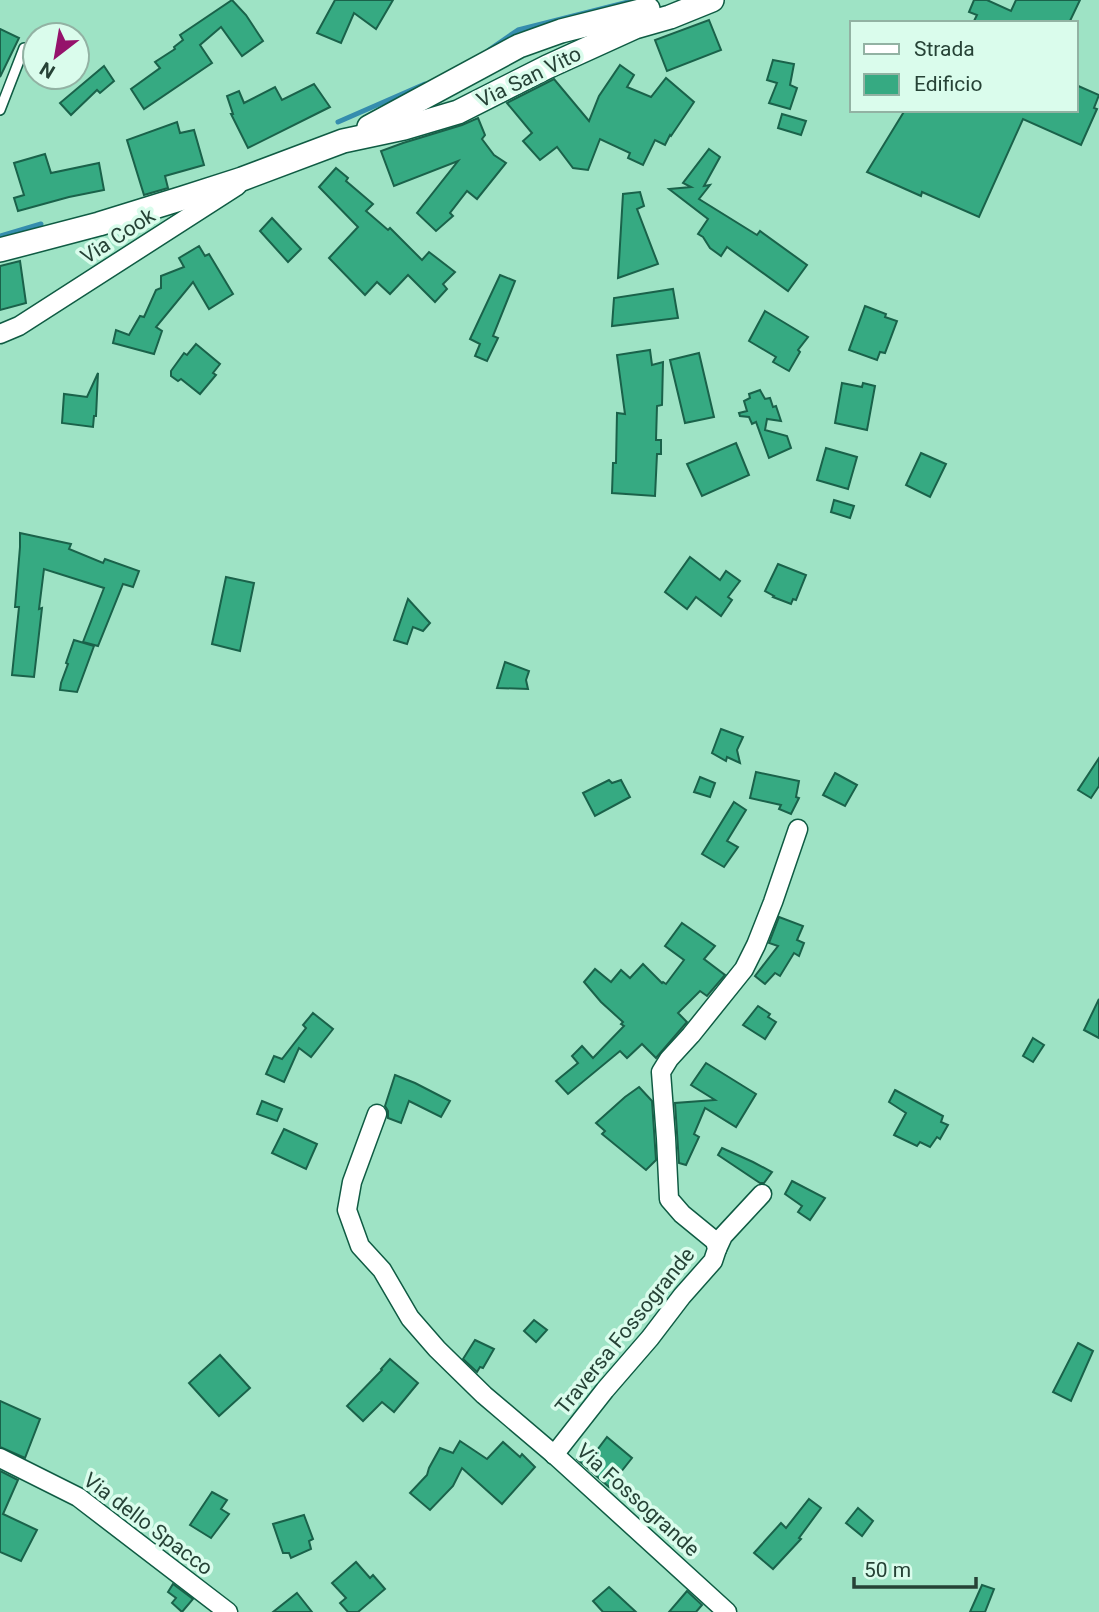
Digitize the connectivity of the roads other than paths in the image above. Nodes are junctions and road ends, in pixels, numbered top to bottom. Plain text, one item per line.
1 (674, 0) edge
2 (712, 0) edge
3 (21, 56) edge
4 (0, 110) edge
5 (343, 141) junction
6 (258, 173) junction
7 (0, 250) edge
8 (0, 334) edge
9 (797, 830) dead end
10 (377, 1114) dead end
11 (762, 1194) dead end
12 (718, 1249) junction
13 (554, 1455) junction
14 (0, 1458) edge
15 (228, 1612) edge
16 (727, 1612) edge

1 - 5 street, Via San Vito
2 - 5 street, Via San Vito
3 - 4 lane
5 - 6 street, Via San Vito
6 - 7 street, Via San Vito
6 - 8 street, Via Cook
9 - 12 street, Traversa Fossogrande
10 - 13 street, Via Fossogrande
11 - 12 street
12 - 13 street, Traversa Fossogrande
13 - 16 street, Via Fossogrande
14 - 15 street, Via dello Spacco

